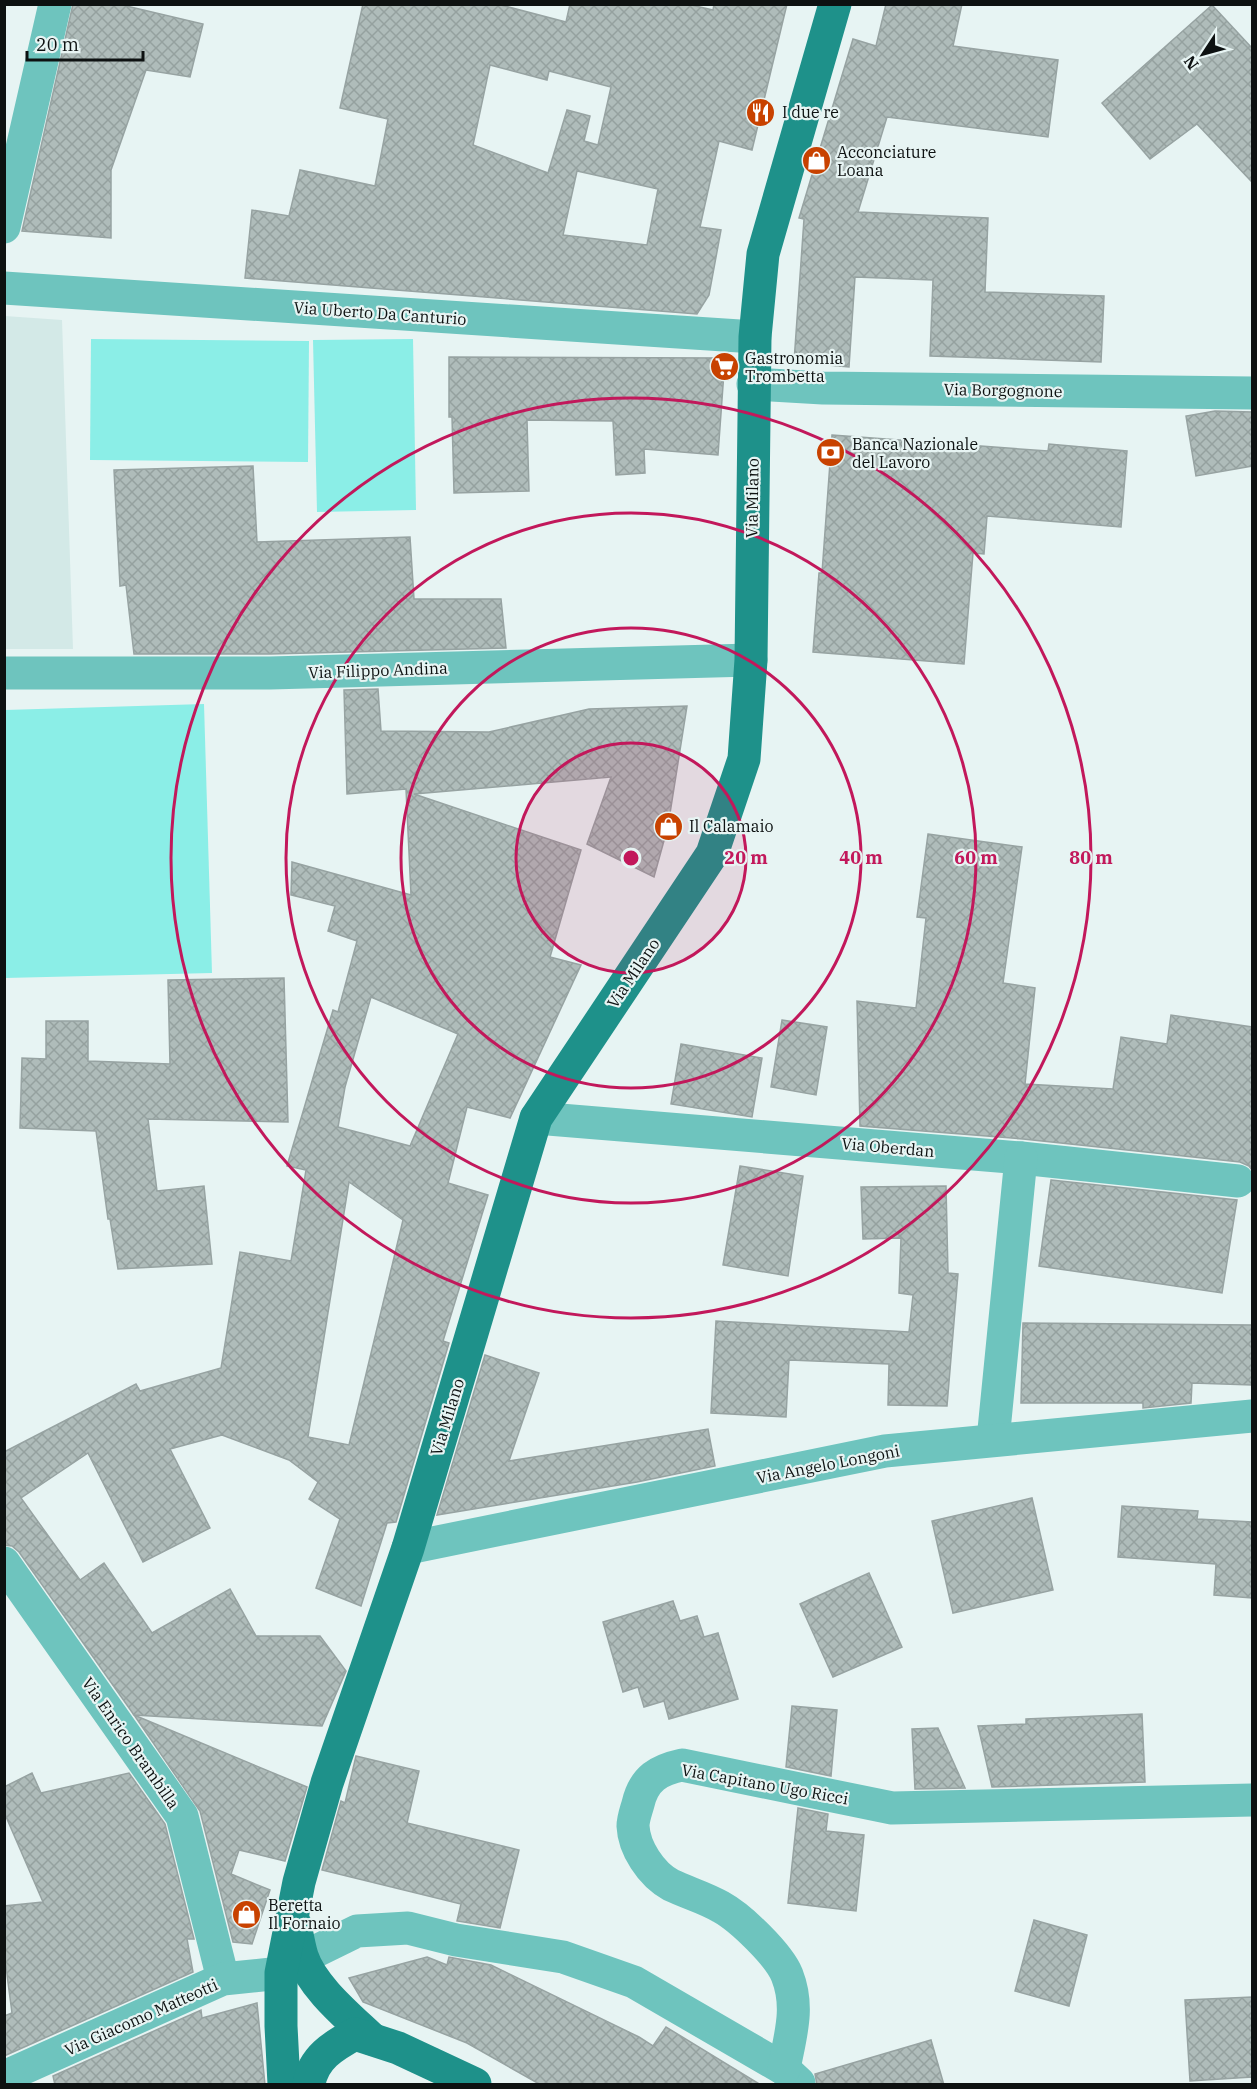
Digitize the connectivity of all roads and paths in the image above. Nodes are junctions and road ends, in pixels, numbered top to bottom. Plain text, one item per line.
1 (55, 4) edge
2 (835, 4) edge
3 (4, 227) edge
4 (4, 288) edge
5 (755, 337) junction
6 (753, 384) junction
7 (1252, 393) edge
8 (751, 660) junction
9 (4, 673) edge
10 (536, 1118) junction
11 (1021, 1158) junction
12 (1238, 1181) dead end
13 (1252, 1416) edge
14 (993, 1440) junction
15 (408, 1548) junction
16 (4, 1563) edge
17 (1252, 1800) edge
18 (292, 1965) junction
19 (224, 1979) junction
20 (372, 2038) junction
21 (39, 2074) edge
22 (4, 2077) edge
23 (792, 2077) edge
24 (284, 2085) edge
25 (309, 2085) edge
26 (475, 2085) edge

1 - 3 street
2 - 5 main road, Via Milano
4 - 5 street, Via Uberto Da Canturio
5 - 6 main road, Via Milano
6 - 7 street, Via Borgognone
6 - 8 main road, Via Milano
8 - 9 street, Via Filippo Andina
8 - 10 main road, Via Milano
10 - 11 street, Via Oberdan
10 - 15 main road, Via Milano
11 - 12 street, Via Oberdan
11 - 14 street
13 - 14 street, Via Angelo Longoni
14 - 15 street, Via Angelo Longoni
15 - 18 main road, Via Milano
16 - 19 street, Via Enrico Brambilla
17 - 23 street, Via Capitano Ugo Ricci
18 - 19 street, Via Giacomo Matteotti
18 - 20 main road
18 - 23 street, Via Capitano Ugo Ricci
18 - 24 main road
19 - 21 street, Via Giacomo Matteotti
20 - 25 main road
20 - 26 main road
21 - 22 street, Via Giacomo Matteotti

